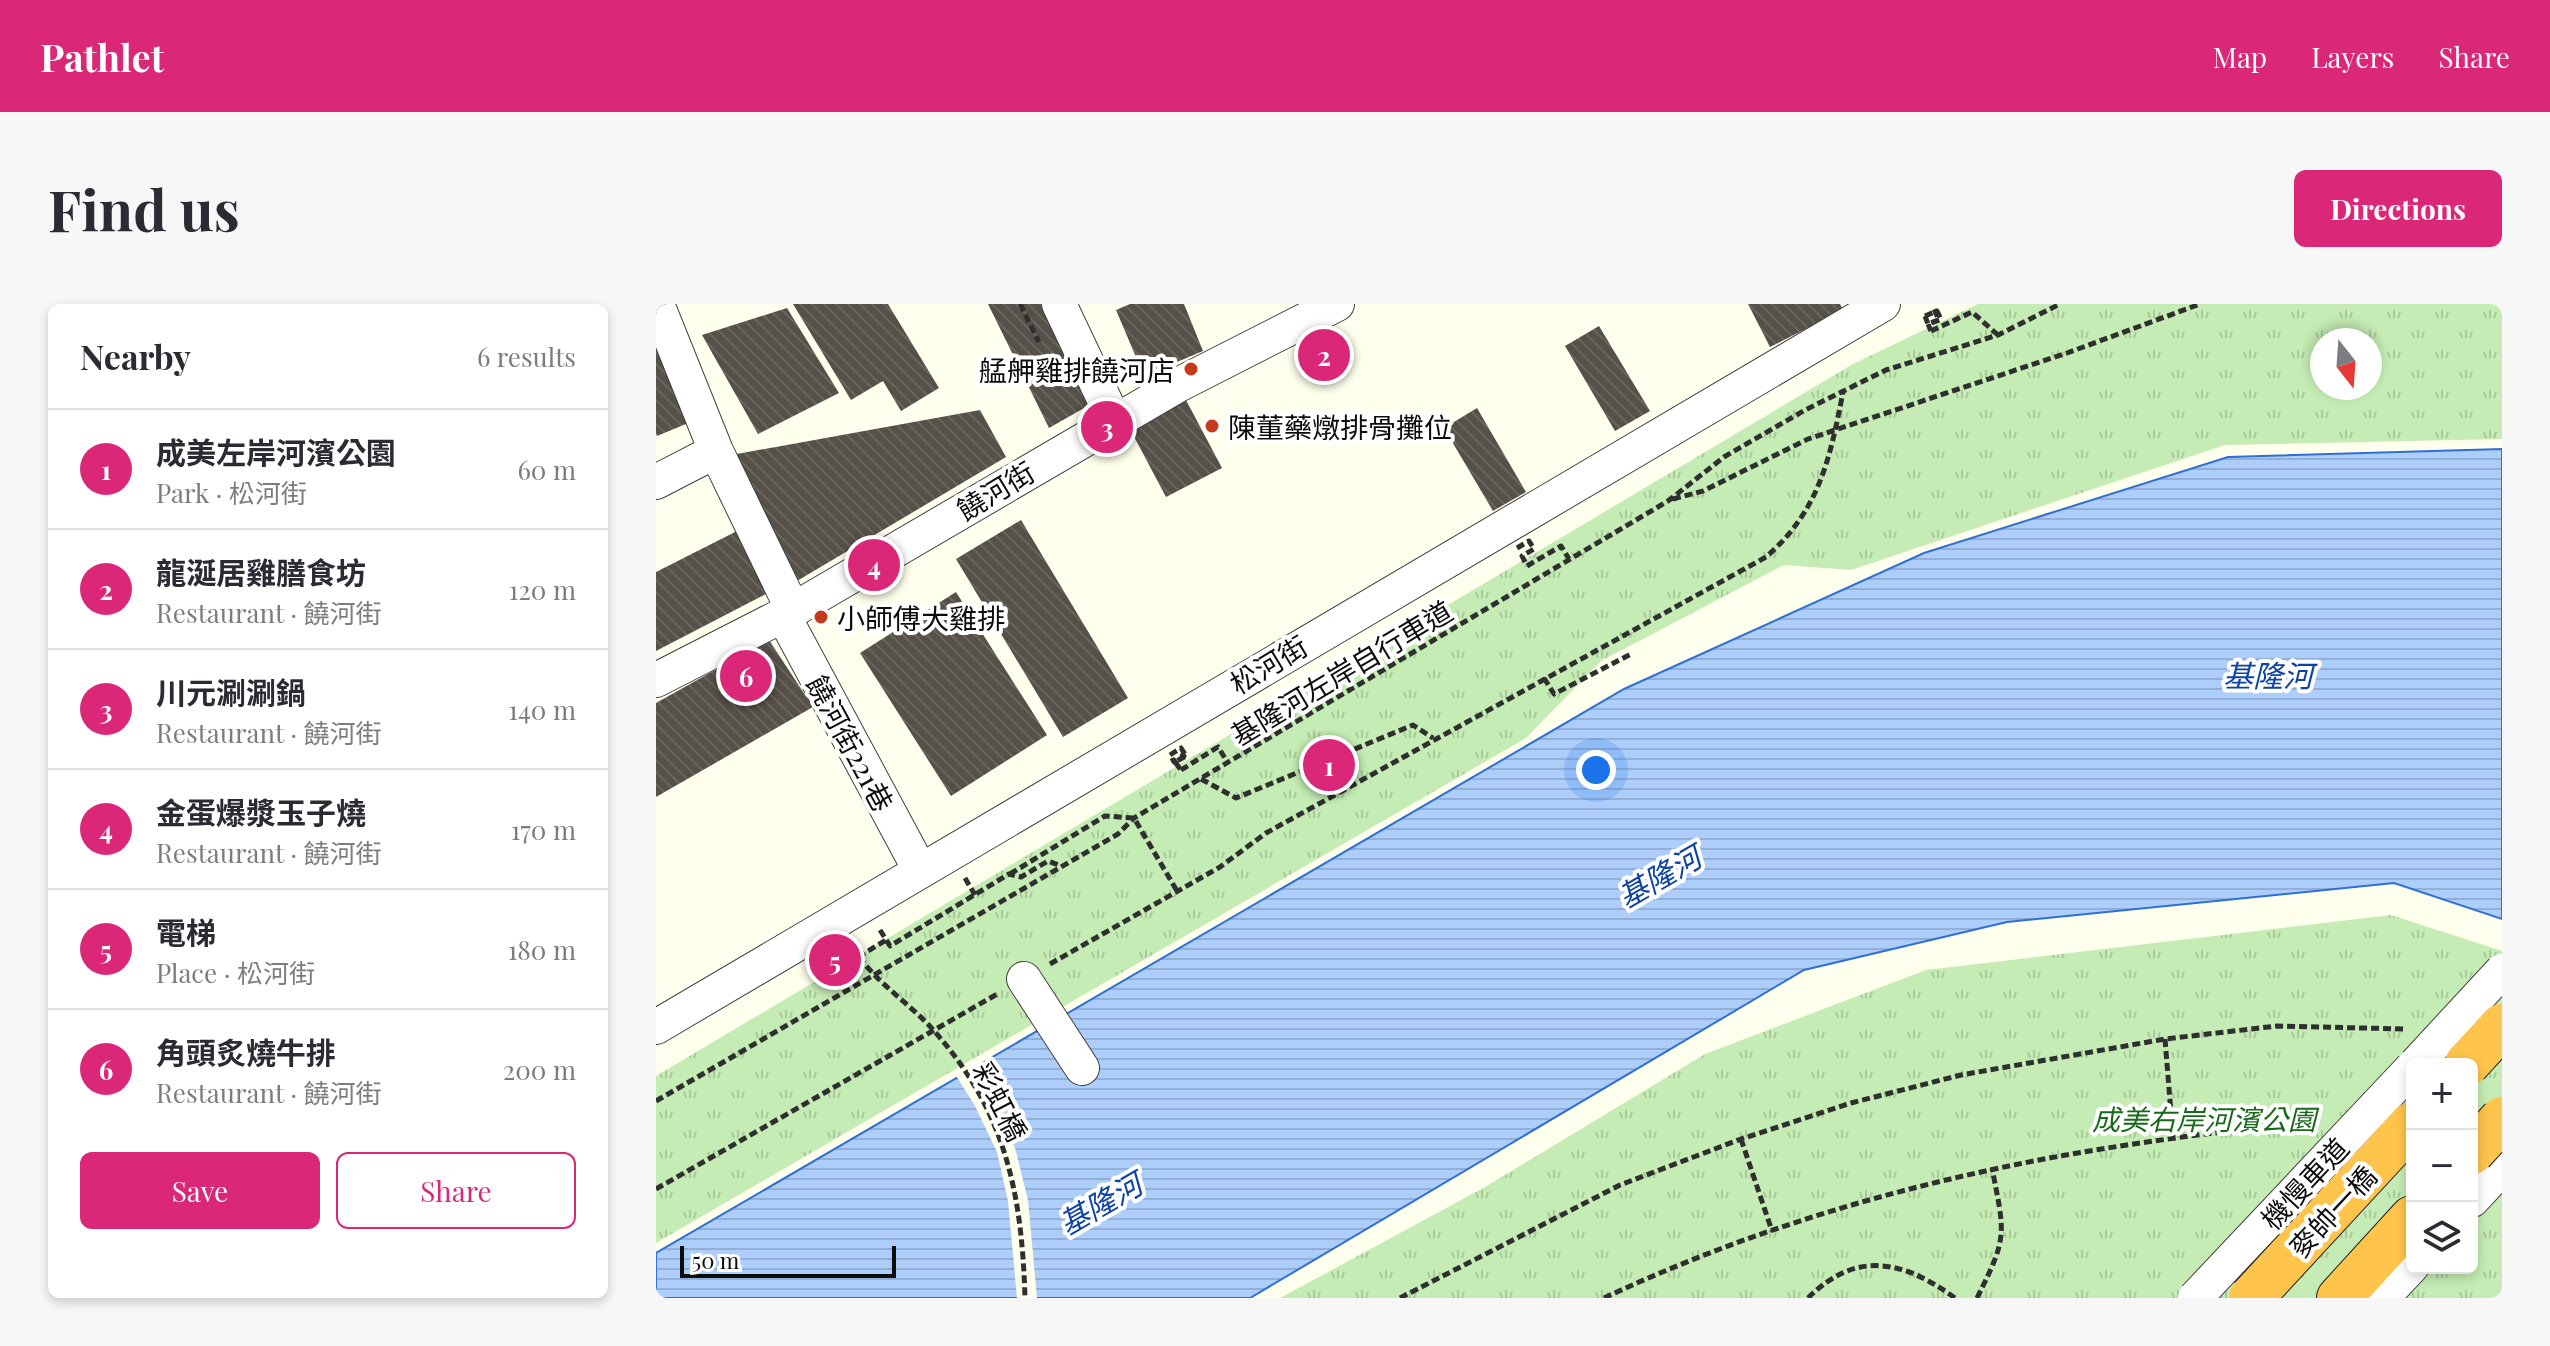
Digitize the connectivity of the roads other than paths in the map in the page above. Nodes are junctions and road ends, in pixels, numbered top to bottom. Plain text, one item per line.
1 (657, 304) edge
2 (1059, 304) edge
3 (1337, 304) edge
4 (1883, 304) edge
5 (1114, 420) junction
6 (716, 451) junction
7 (656, 482) edge
8 (788, 613) junction
9 (656, 680) edge
10 (920, 870) junction
11 (2502, 971) edge
12 (1024, 979) dead end
13 (2502, 1026) edge
14 (656, 1027) edge
15 (2421, 1058) edge
16 (2473, 1058) edge
17 (1082, 1068) dead end
18 (2406, 1074) edge
19 (2502, 1119) edge
20 (2406, 1130) edge
21 (2478, 1145) edge
22 (2502, 1168) edge
23 (2478, 1194) edge
24 (2406, 1225) edge
25 (2406, 1272) edge
26 (2195, 1298) edge
27 (2251, 1298) edge
28 (2339, 1298) edge
29 (2382, 1298) edge

1 - 6 street, 饒河街221巷
2 - 5 street
3 - 5 street, 饒河街
4 - 10 street, 松河街
5 - 8 street, 饒河街
6 - 7 street
6 - 8 street, 饒河街221巷
8 - 9 street, 饒河街
8 - 10 street, 饒河街221巷
10 - 14 street, 松河街
11 - 15 street, 機慢車道, bridge
12 - 17 street
13 - 16 highway, bridge
18 - 26 street, 機慢車道, bridge
19 - 21 highway, bridge
20 - 27 highway, 麥帥一橋, bridge
22 - 23 street
24 - 28 highway
25 - 29 street

